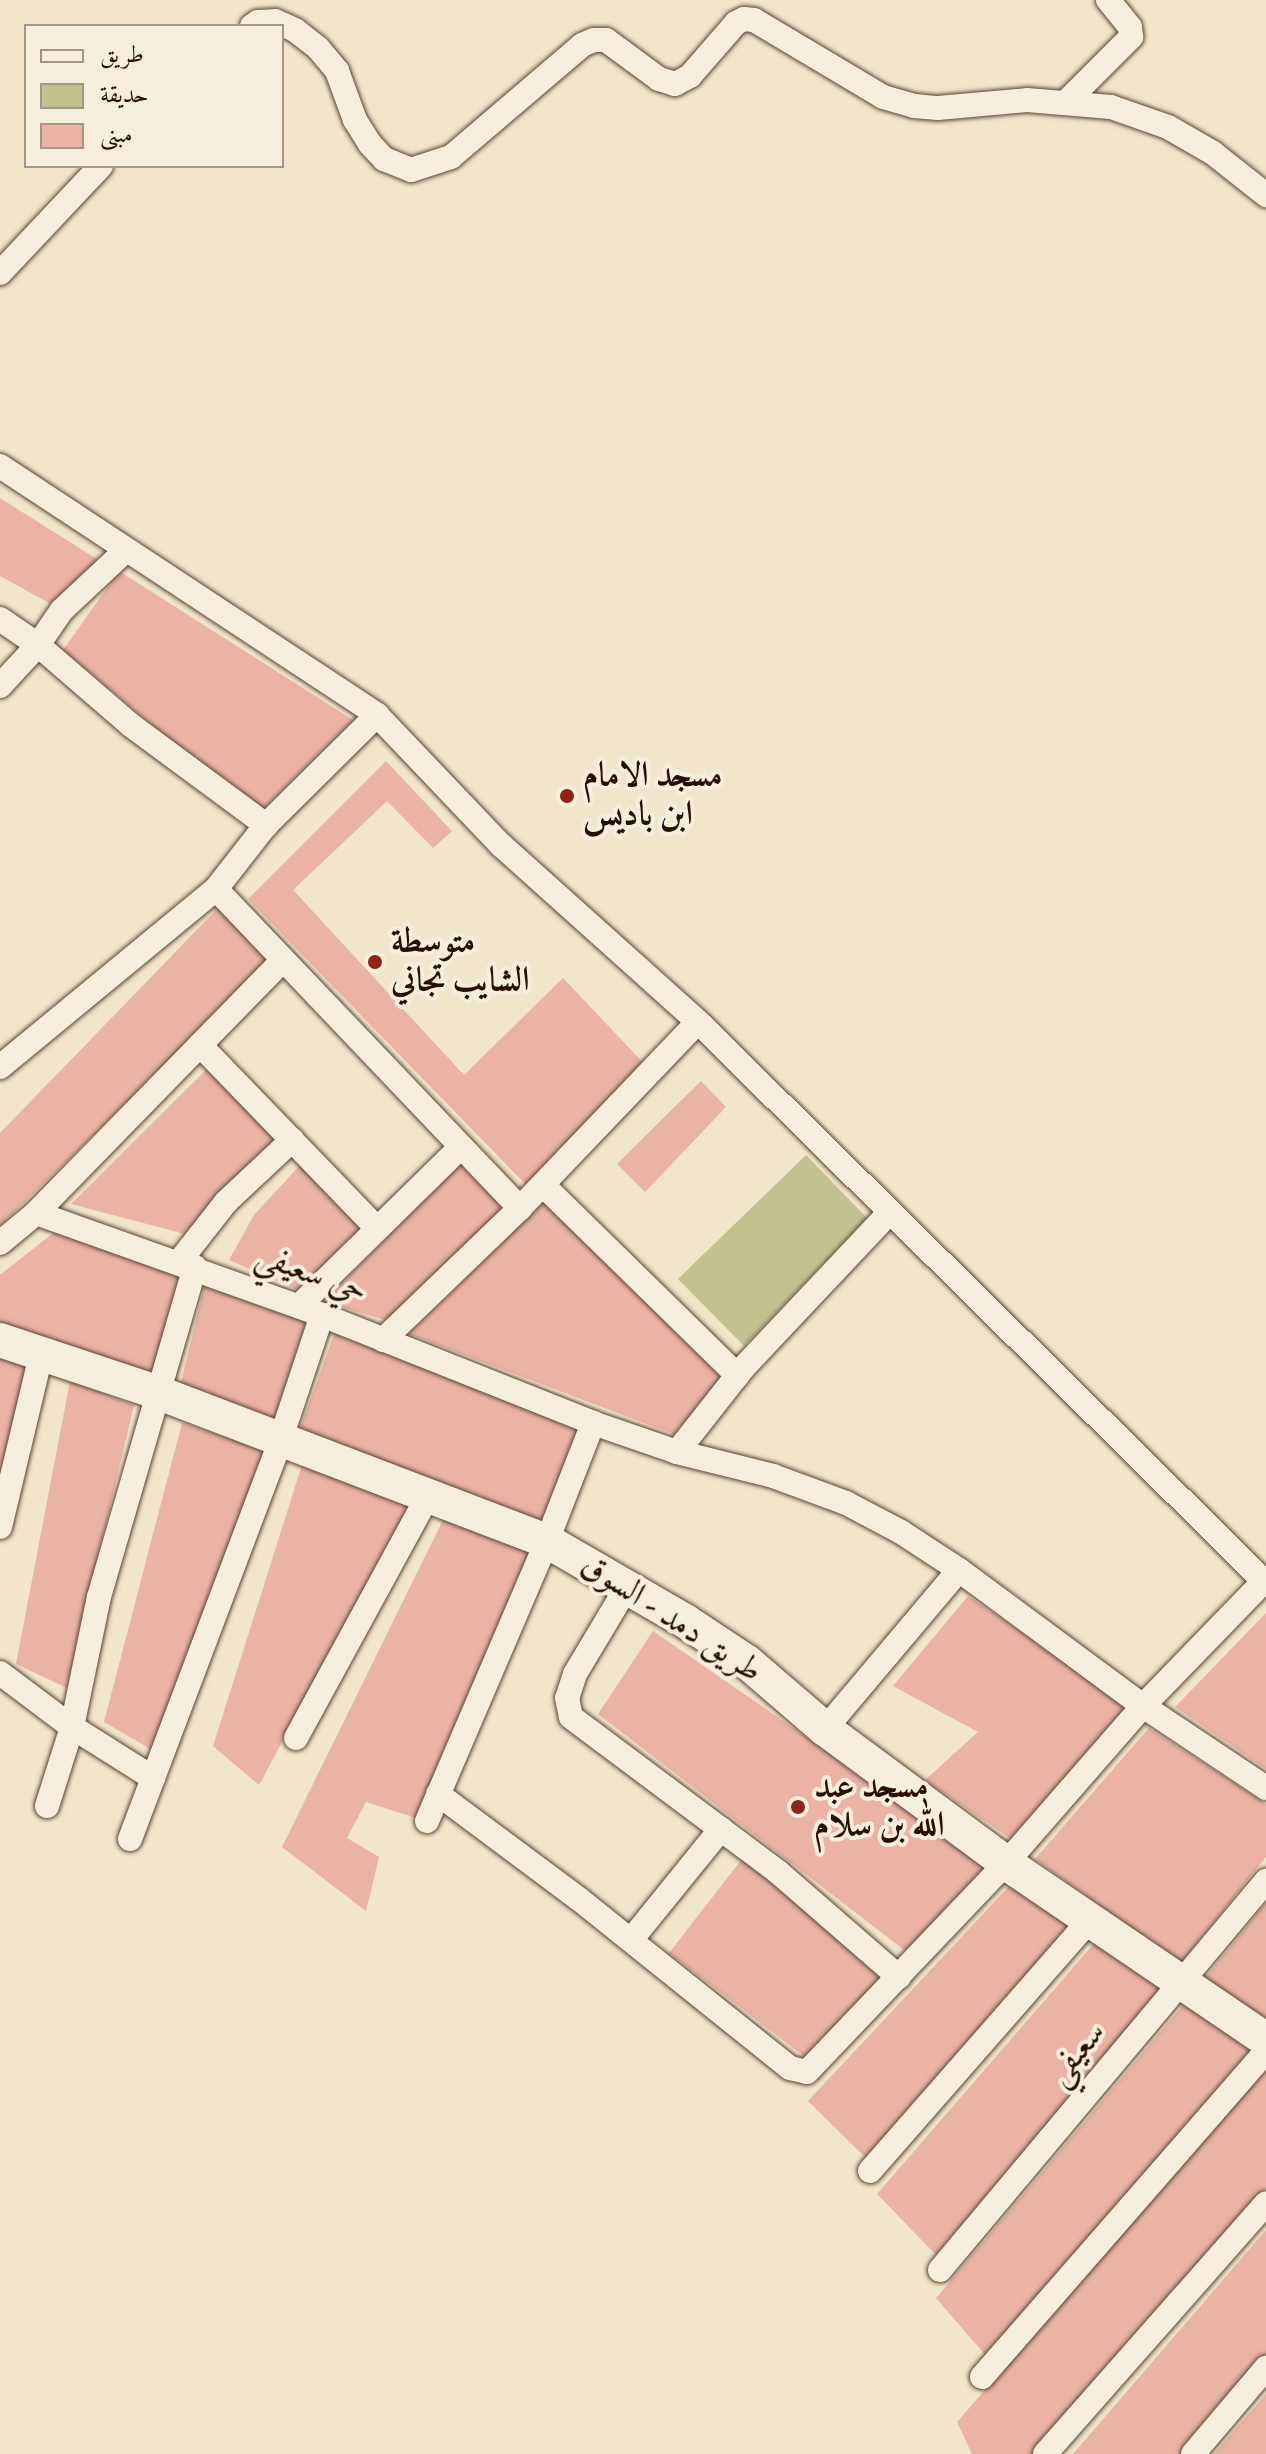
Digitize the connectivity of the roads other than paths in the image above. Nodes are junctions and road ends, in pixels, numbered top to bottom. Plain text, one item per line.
1 (1108, 0) edge
2 (255, 24) edge
3 (282, 24) edge
4 (284, 25) edge
5 (1067, 101) junction
6 (99, 168) edge
7 (1266, 195) edge
8 (0, 273) edge
9 (0, 466) edge
10 (125, 551) junction
11 (0, 619) edge
12 (38, 645) junction
13 (0, 686) edge
14 (377, 715) junction
15 (266, 825) junction
16 (216, 889) junction
17 (282, 961) junction
18 (698, 1022) junction
19 (200, 1045) junction
20 (0, 1067) edge
21 (292, 1140) junction
22 (461, 1147) junction
23 (543, 1185) junction
24 (520, 1208) junction
25 (36, 1213) junction
26 (889, 1213) junction
27 (376, 1227) junction
28 (0, 1243) edge
29 (187, 1264) junction
30 (299, 1306) junction
31 (322, 1315) junction
32 (0, 1340) edge
33 (383, 1340) junction
34 (41, 1355) junction
35 (737, 1375) junction
36 (159, 1393) junction
37 (593, 1423) junction
38 (280, 1441) junction
39 (677, 1452) junction
40 (427, 1498) junction
41 (0, 1527) edge
42 (547, 1541) junction
43 (959, 1570) junction
44 (1265, 1582) edge
45 (627, 1587) junction
46 (0, 1673) edge
47 (1143, 1706) junction
48 (72, 1727) junction
49 (825, 1729) junction
50 (296, 1738) dead end
51 (153, 1778) junction
52 (1266, 1788) edge
53 (438, 1794) junction
54 (47, 1806) dead end
55 (427, 1821) dead end
56 (721, 1829) junction
57 (130, 1839) dead end
58 (1006, 1863) junction
59 (1266, 1881) edge
60 (1090, 1920) junction
61 (631, 1940) junction
62 (899, 1977) junction
63 (1180, 1983) junction
64 (1266, 2040) edge
65 (1266, 2051) edge
66 (870, 2171) dead end
67 (1266, 2203) edge
68 (940, 2270) dead end
69 (1266, 2368) edge
70 (982, 2377) dead end
71 (1045, 2454) edge
72 (1193, 2454) edge

1 - 5 street
2 - 3 street
4 - 5 street
5 - 7 street
6 - 8 street
9 - 10 street
10 - 12 street
10 - 14 street
11 - 12 street
12 - 13 street
12 - 15 street
14 - 15 street
14 - 18 street
15 - 16 street
16 - 17 street
16 - 20 street
17 - 19 street
17 - 22 street
18 - 23 street, حي سعيفي
18 - 26 street
19 - 21 street
19 - 25 street
21 - 27 street
21 - 29 street
22 - 24 street
22 - 27 street
23 - 24 street, حي سعيفي
23 - 35 street
24 - 33 street, حي سعيفي
25 - 28 street
25 - 29 street, حي سعيفي
26 - 35 street
26 - 44 street
27 - 30 street
29 - 30 street, حي سعيفي
29 - 36 street
30 - 31 street, حي سعيفي
31 - 33 street, حي سعيفي
31 - 38 street
32 - 34 main road, طريق دمد - السوق
33 - 37 street
34 - 36 main road, طريق دمد - السوق
34 - 41 street
35 - 39 street
36 - 38 main road, طريق دمد - السوق
36 - 48 street
37 - 39 street
37 - 42 street
38 - 40 main road, طريق دمد - السوق
38 - 51 street
39 - 43 street
40 - 42 main road, طريق دمد - السوق
40 - 50 street
42 - 45 main road, طريق دمد - السوق
42 - 53 street
43 - 47 street
43 - 49 street
44 - 47 street
45 - 49 main road, طريق دمد - السوق
45 - 56 street
46 - 48 street
47 - 52 street
47 - 58 street
48 - 51 street
48 - 54 street
49 - 58 main road, طريق دمد - السوق
51 - 57 street
53 - 55 street
53 - 61 street
56 - 61 street
56 - 62 street
58 - 60 main road, طريق دمد - السوق
58 - 62 street
59 - 63 street, سعيفي
60 - 63 main road, طريق دمد - السوق
60 - 66 street
61 - 62 street
63 - 64 main road, طريق دمد - السوق
63 - 68 street, سعيفي
65 - 70 street
67 - 71 street
69 - 72 street

